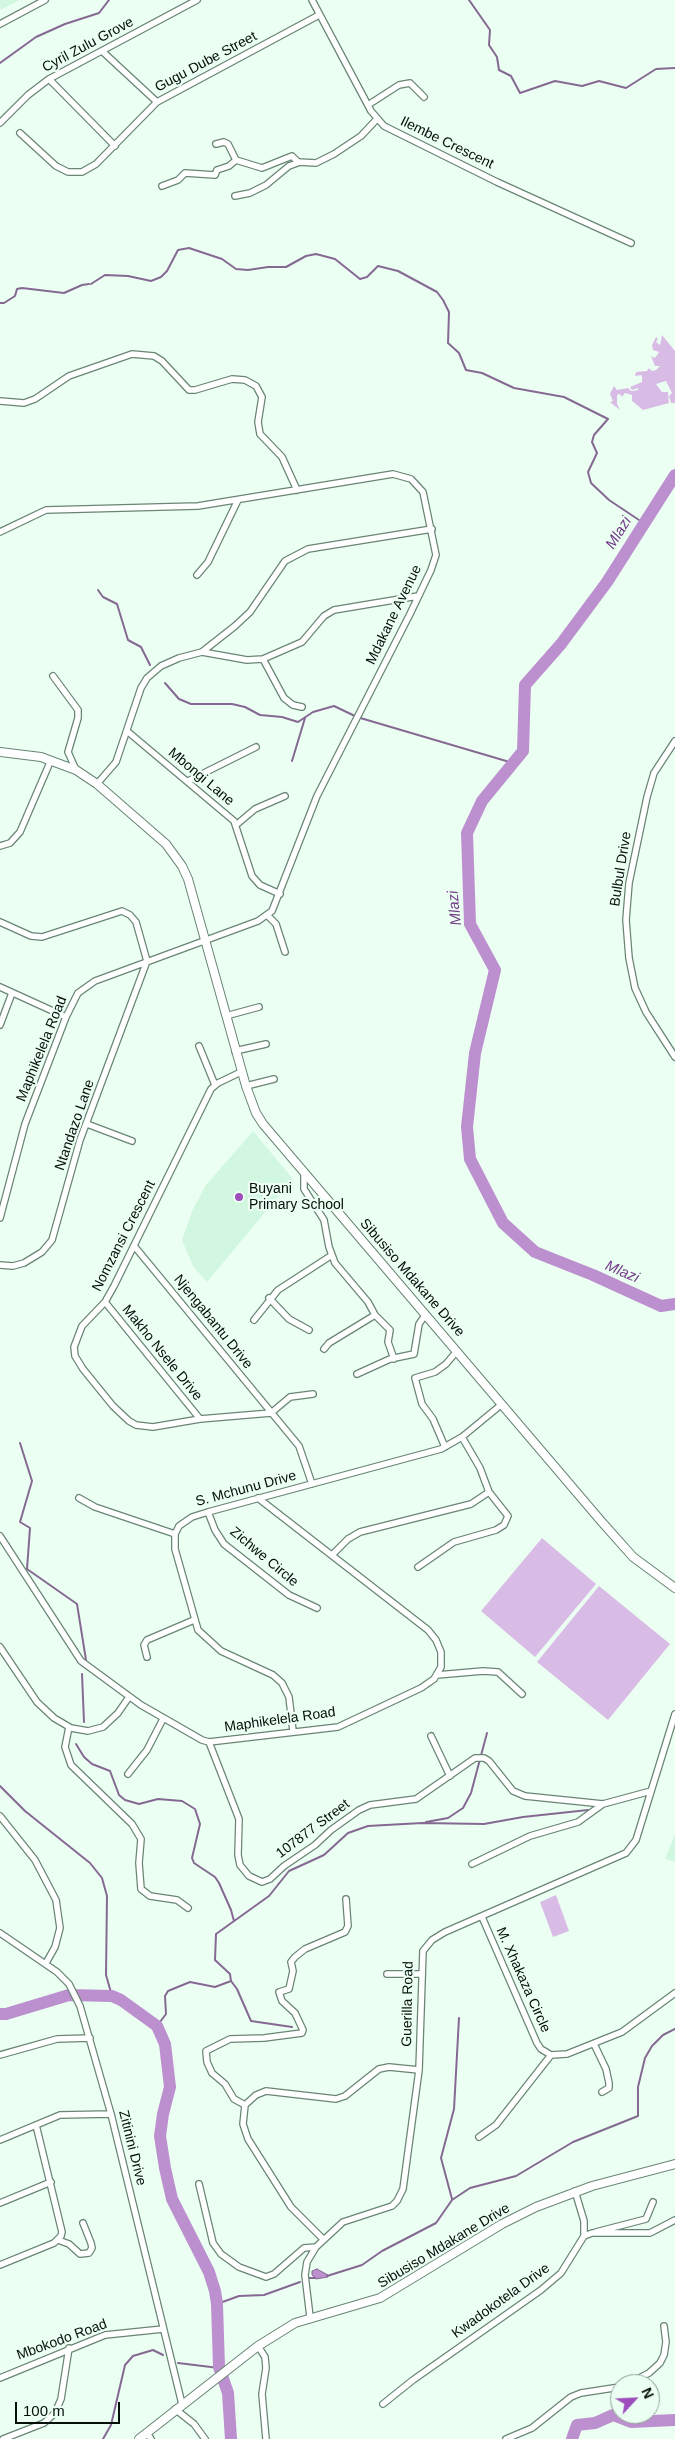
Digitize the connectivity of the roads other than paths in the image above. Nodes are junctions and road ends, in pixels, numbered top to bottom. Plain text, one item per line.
1 (45, 0) edge
2 (197, 0) edge
3 (312, 0) edge
4 (319, 15) junction
5 (0, 24) edge
6 (102, 51) junction
7 (49, 79) junction
8 (424, 97) dead end
9 (157, 102) junction
10 (368, 105) junction
11 (377, 119) junction
12 (0, 123) edge
13 (20, 133) dead end
14 (216, 144) dead end
15 (115, 146) junction
16 (236, 160) junction
17 (300, 162) junction
18 (162, 186) dead end
19 (235, 196) dead end
20 (631, 244) dead end
21 (0, 401) edge
22 (297, 490) junction
23 (238, 500) junction
24 (432, 529) junction
25 (0, 532) edge
26 (197, 575) dead end
27 (418, 596) junction
28 (202, 652) junction
29 (263, 659) junction
30 (53, 676) dead end
31 (302, 707) dead end
32 (127, 731) junction
33 (675, 741) edge
34 (256, 747) dead end
35 (0, 752) edge
36 (51, 760) junction
37 (76, 770) junction
38 (188, 780) junction
39 (97, 784) junction
40 (285, 796) dead end
41 (236, 825) junction
42 (0, 846) edge
43 (280, 894) junction
44 (268, 916) junction
45 (0, 922) edge
46 (205, 940) junction
47 (286, 952) dead end
48 (147, 961) junction
49 (0, 987) edge
50 (12, 993) junction
51 (259, 1007) dead end
52 (226, 1016) junction
53 (66, 1017) junction
54 (0, 1025) edge
55 (266, 1044) dead end
56 (199, 1046) dead end
57 (236, 1051) junction
58 (675, 1057) edge
59 (241, 1072) junction
60 (274, 1079) dead end
61 (215, 1085) junction
62 (246, 1086) junction
63 (87, 1124) junction
64 (132, 1141) dead end
65 (304, 1173) junction
66 (0, 1218) edge
67 (135, 1247) junction
68 (332, 1255) junction
69 (0, 1265) edge
70 (270, 1298) junction
71 (105, 1302) junction
72 (426, 1314) junction
73 (375, 1315) junction
74 (254, 1320) dead end
75 (309, 1330) dead end
76 (324, 1349) dead end
77 (457, 1351) junction
78 (394, 1359) junction
79 (357, 1374) dead end
80 (313, 1394) dead end
81 (502, 1404) junction
82 (271, 1413) junction
83 (200, 1419) junction
84 (462, 1438) junction
85 (445, 1447) junction
86 (312, 1484) junction
87 (489, 1492) junction
88 (80, 1498) dead end
89 (258, 1498) junction
90 (208, 1512) junction
91 (174, 1534) junction
92 (0, 1536) edge
93 (332, 1555) junction
94 (418, 1567) dead end
95 (675, 1588) edge
96 (317, 1608) dead end
97 (194, 1620) junction
98 (0, 1647) edge
99 (147, 1657) dead end
100 (438, 1675) junction
101 (522, 1694) dead end
102 (129, 1697) junction
103 (675, 1714) edge
104 (163, 1719) junction
105 (69, 1727) junction
106 (293, 1731) junction
107 (431, 1736) dead end
108 (209, 1742) junction
109 (128, 1774) dead end
110 (450, 1776) junction
111 (651, 1791) junction
112 (602, 1804) junction
113 (0, 1816) edge
114 (472, 1864) dead end
115 (346, 1899) dead end
116 (188, 1908) dead end
117 (482, 1917) junction
118 (0, 1932) edge
119 (46, 1964) junction
120 (387, 1974) dead end
121 (421, 1974) junction
122 (675, 1993) edge
123 (90, 2038) junction
124 (594, 2044) junction
125 (0, 2055) edge
126 (551, 2056) junction
127 (419, 2070) junction
128 (602, 2092) dead end
129 (245, 2105) junction
130 (111, 2114) junction
131 (36, 2124) junction
132 (479, 2137) dead end
133 (0, 2140) edge
134 (675, 2164) edge
135 (51, 2182) junction
136 (198, 2184) dead end
137 (575, 2191) junction
138 (653, 2202) dead end
139 (0, 2203) edge
140 (675, 2220) edge
141 (82, 2223) dead end
142 (592, 2233) junction
143 (584, 2236) junction
144 (323, 2239) junction
145 (58, 2240) junction
146 (316, 2247) junction
147 (0, 2265) edge
148 (310, 2317) junction
149 (664, 2326) dead end
150 (163, 2329) junction
151 (258, 2346) junction
152 (69, 2348) junction
153 (649, 2374) edge
154 (0, 2378) edge
155 (610, 2388) edge
156 (182, 2404) junction
157 (383, 2404) dead end
158 (175, 2410) junction
159 (149, 2436) edge
160 (3, 2439) edge
161 (139, 2439) edge
162 (205, 2439) edge
163 (266, 2439) edge
164 (506, 2439) edge

1 - 5 street
2 - 6 street, Cyril Zulu Grove
3 - 4 street, Ilembe Crescent
4 - 9 street, Gugu Dube Street
4 - 10 street, Ilembe Crescent
6 - 7 street, Cyril Zulu Grove
6 - 9 street
7 - 12 street, Cyril Zulu Grove
7 - 15 street
8 - 10 street
9 - 15 street, Gugu Dube Street
10 - 11 street, Ilembe Crescent
11 - 17 street
11 - 20 street, Ilembe Crescent
13 - 15 street, Gugu Dube Street
14 - 16 street
16 - 17 street
16 - 18 street
17 - 19 street
21 - 22 street
22 - 23 street, Mdakane Avenue
22 - 24 street, Mdakane Avenue
23 - 25 street, Mdakane Avenue
23 - 26 street
24 - 27 street, Mdakane Avenue
24 - 28 street
27 - 29 street
27 - 43 street, Mdakane Avenue
28 - 29 street
28 - 32 street
29 - 31 street
30 - 37 street
32 - 38 street, Mbongi Lane
32 - 39 street
33 - 58 street, Bulbul Drive
34 - 38 street
35 - 36 street, Sibusiso Mdakane Drive
36 - 37 street, Sibusiso Mdakane Drive
36 - 42 street
37 - 39 street, Sibusiso Mdakane Drive
38 - 41 street, Mbongi Lane
39 - 46 street, Sibusiso Mdakane Drive
40 - 41 street
41 - 43 street, Mbongi Lane
43 - 44 street, Mdakane Avenue
44 - 46 street
44 - 47 street
45 - 48 street
46 - 48 street, Maphikelela Road
46 - 52 street, Sibusiso Mdakane Drive
48 - 53 street, Maphikelela Road
48 - 63 street, Ntandazo Lane
49 - 50 street
50 - 53 street
50 - 54 street
51 - 52 street
52 - 57 street, Sibusiso Mdakane Drive
53 - 66 street, Maphikelela Road
55 - 57 street
56 - 61 street
57 - 59 street, Sibusiso Mdakane Drive
59 - 61 street
59 - 62 street, Sibusiso Mdakane Drive
60 - 62 street
61 - 67 street, Nomzansi Crescent
62 - 65 street, Sibusiso Mdakane Drive
63 - 64 street
63 - 69 street, Ntandazo Lane
65 - 68 street
65 - 72 street, Sibusiso Mdakane Drive
67 - 71 street, Nomzansi Crescent
67 - 82 street, Njengabantu Drive
68 - 70 street
68 - 73 street
70 - 74 street
70 - 75 street
71 - 83 street, Makho Nsele Drive
71 - 83 street, Nomzansi Crescent
72 - 77 street, Sibusiso Mdakane Drive
72 - 78 street
73 - 76 street
73 - 78 street
77 - 81 street, Sibusiso Mdakane Drive
77 - 85 street
78 - 79 street
80 - 82 street
81 - 84 street, S. Mchunu Drive
81 - 95 street, Sibusiso Mdakane Drive
82 - 83 street, Nomzansi Crescent
82 - 86 street
84 - 85 street, S. Mchunu Drive
84 - 87 street
85 - 86 street, S. Mchunu Drive
86 - 89 street, S. Mchunu Drive
87 - 93 street
87 - 94 street
88 - 91 street
89 - 90 street, S. Mchunu Drive
89 - 93 street
90 - 91 street, S. Mchunu Drive
90 - 96 street, Zichwe Circle
91 - 97 street
92 - 102 street, Maphikelela Road
93 - 100 street
97 - 99 street
97 - 106 street
98 - 105 street
100 - 101 street
100 - 106 street, Maphikelela Road
102 - 104 street, Maphikelela Road
102 - 105 street
103 - 111 street, Guerilla Road
104 - 108 street, Maphikelela Road
104 - 109 street
105 - 116 street
106 - 108 street, Maphikelela Road
107 - 110 street
108 - 110 street, 107877 Street
110 - 112 street, 107877 Street
111 - 112 street, 107877 Street
111 - 117 street, Guerilla Road
112 - 114 street
113 - 119 street
115 - 129 street
117 - 121 street, Guerilla Road
117 - 126 street, M. Xhakaza Circle
118 - 119 street, Zitinini Drive
119 - 123 street, Zitinini Drive
120 - 121 street
121 - 127 street, Guerilla Road
122 - 124 street
123 - 125 street
123 - 130 street, Zitinini Drive
124 - 126 street
124 - 128 street
126 - 132 street
127 - 129 street
127 - 144 street, Guerilla Road
129 - 144 street
130 - 131 street
130 - 150 street, Zitinini Drive
131 - 133 street
131 - 135 street
134 - 137 street, Sibusiso Mdakane Drive
135 - 139 street
135 - 145 street
136 - 146 street
137 - 143 street
137 - 148 street, Sibusiso Mdakane Drive
138 - 142 street
140 - 142 street
141 - 145 street
142 - 143 street
143 - 157 street, Kwadokotela Drive
144 - 146 street, Guerilla Road
145 - 147 street
146 - 148 street, Guerilla Road
148 - 151 street, Sibusiso Mdakane Drive
149 - 153 street
150 - 152 street, Mbokodo Road
150 - 156 street, Zitinini Drive
151 - 156 street, Sibusiso Mdakane Drive
151 - 163 street
152 - 154 street, Mbokodo Road
152 - 160 street
155 - 164 street
156 - 158 street, Sibusiso Mdakane Drive
158 - 159 street, Sibusiso Mdakane Drive
158 - 162 street
159 - 161 street, Sibusiso Mdakane Drive

